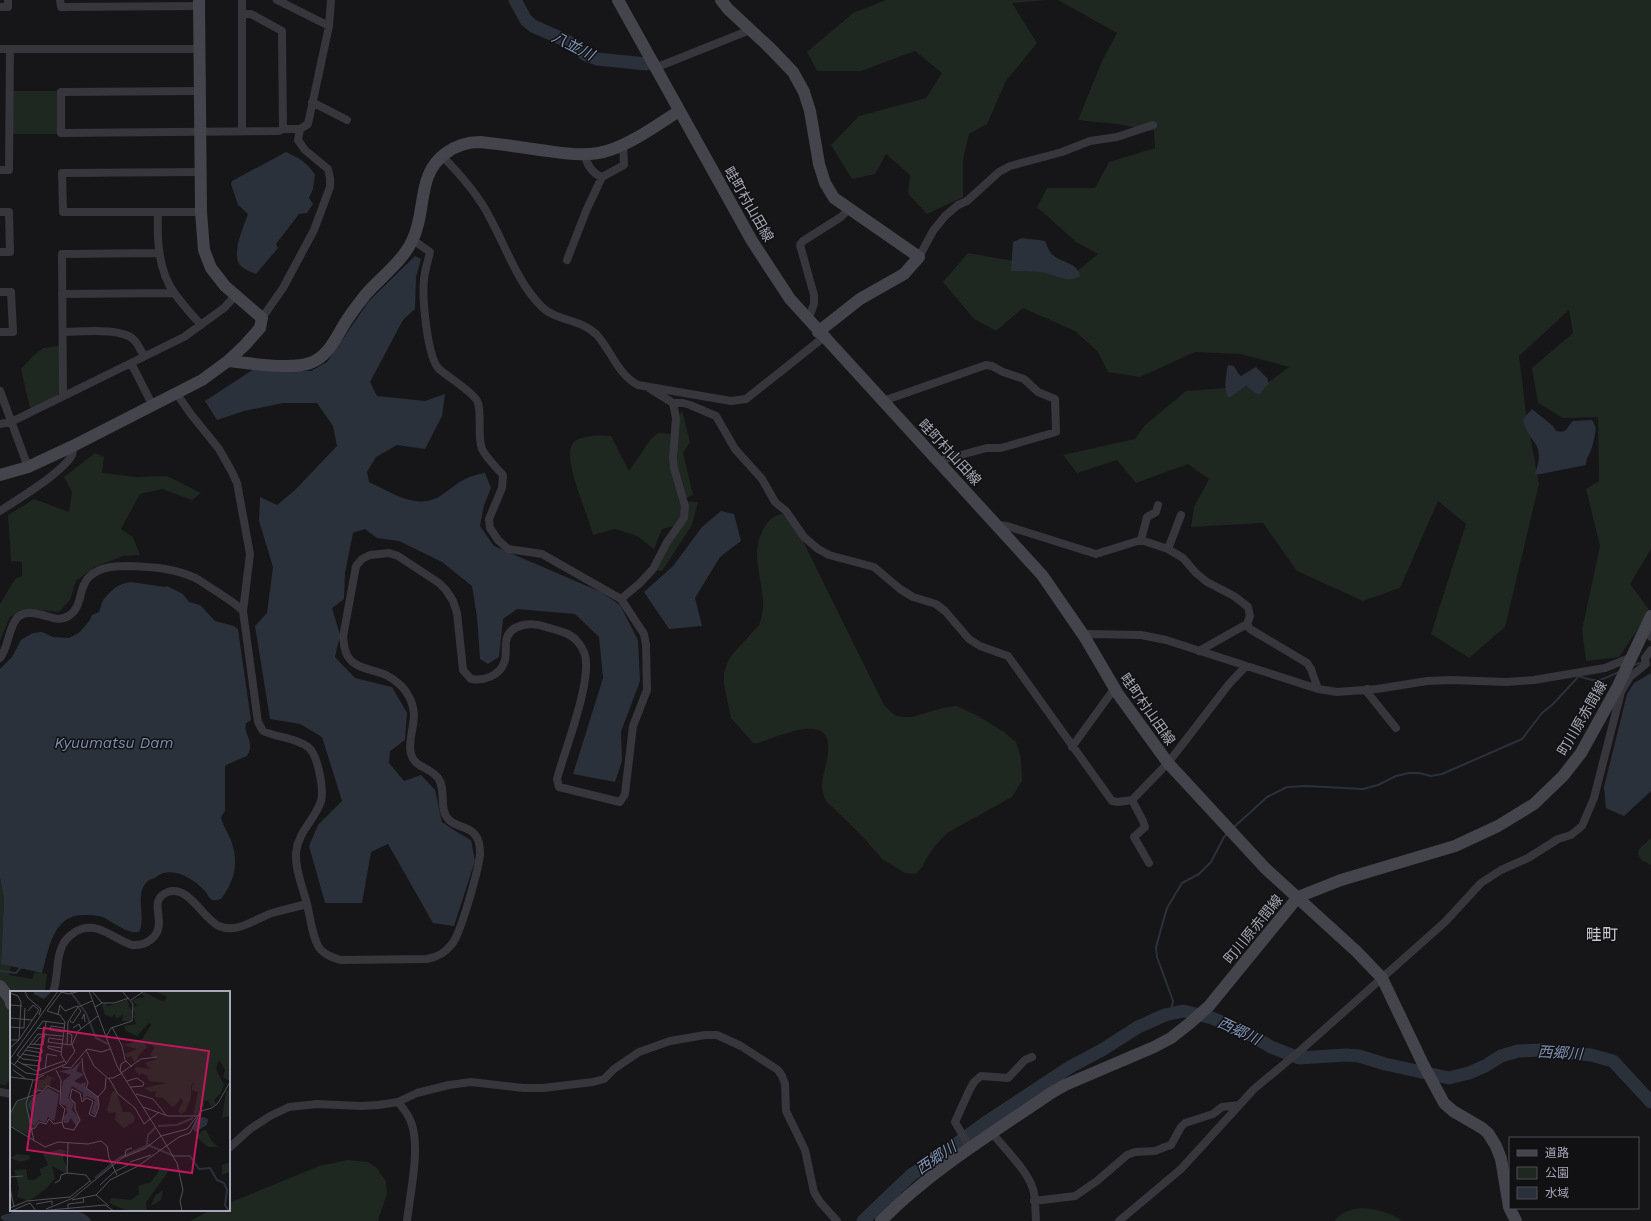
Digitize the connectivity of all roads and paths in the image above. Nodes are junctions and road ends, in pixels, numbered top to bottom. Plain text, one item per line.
1 (8, 0) edge
2 (60, 0) edge
3 (242, 0) edge
4 (277, 0) edge
5 (331, 0) edge
6 (721, 0) edge
7 (623, 2) edge
8 (199, 3) edge
9 (0, 7) edge
10 (242, 14) junction
11 (329, 26) junction
12 (750, 30) junction
13 (0, 49) edge
14 (10, 49) junction
15 (200, 49) junction
16 (655, 68) junction
17 (200, 91) junction
18 (0, 92) edge
19 (9, 92) junction
20 (312, 102) junction
21 (679, 111) junction
22 (347, 120) dead end
23 (1153, 125) dead end
24 (282, 129) junction
25 (300, 129) junction
26 (242, 131) junction
27 (201, 132) junction
28 (623, 144) junction
29 (585, 155) junction
30 (442, 156) junction
31 (0, 170) edge
32 (200, 172) junction
33 (602, 176) junction
34 (850, 208) junction
35 (0, 212) edge
36 (201, 212) junction
37 (158, 213) junction
38 (413, 240) junction
39 (0, 252) edge
40 (159, 253) junction
41 (918, 256) junction
42 (567, 260) dead end
43 (0, 292) edge
44 (174, 293) junction
45 (62, 294) junction
46 (235, 296) junction
47 (262, 318) junction
48 (808, 320) junction
49 (200, 326) junction
50 (0, 332) edge
51 (63, 332) junction
52 (821, 334) junction
53 (144, 356) junction
54 (228, 361) junction
55 (131, 364) junction
56 (649, 388) junction
57 (0, 391) edge
58 (176, 394) junction
59 (63, 396) junction
60 (883, 401) junction
61 (673, 403) junction
62 (153, 406) junction
63 (11, 422) junction
64 (0, 424) edge
65 (73, 446) junction
66 (938, 462) junction
67 (28, 467) junction
68 (0, 475) edge
69 (1158, 505) dead end
70 (0, 511) edge
71 (1180, 515) dead end
72 (999, 525) junction
73 (1141, 540) junction
74 (1168, 549) junction
75 (621, 599) junction
76 (243, 611) junction
77 (1649, 621) edge
78 (1247, 624) junction
79 (1084, 636) junction
80 (1651, 637) edge
81 (1651, 650) edge
82 (1199, 651) junction
83 (1633, 656) junction
84 (0, 658) edge
85 (1246, 666) junction
86 (1114, 689) junction
87 (1318, 689) junction
88 (1367, 689) junction
89 (1396, 728) dead end
90 (1072, 747) junction
91 (1168, 763) junction
92 (1132, 800) junction
93 (1149, 863) dead end
94 (1298, 897) junction
95 (307, 904) junction
96 (1382, 978) junction
97 (0, 986) edge
98 (54, 991) edge
99 (10, 999) edge
100 (1032, 1057) dead end
101 (0, 1092) edge
102 (10, 1094) edge
103 (398, 1102) junction
104 (1239, 1106) junction
105 (992, 1133) junction
106 (230, 1147) edge
107 (970, 1148) junction
108 (1034, 1201) junction
109 (1509, 1207) edge
110 (1510, 1209) edge
111 (407, 1221) edge
112 (837, 1221) edge
113 (881, 1221) edge
114 (1036, 1221) edge
115 (1119, 1221) edge
116 (1516, 1221) edge

1 - 9 street
2 - 8 street
3 - 10 street
4 - 11 street
5 - 11 street
6 - 12 street
7 - 16 street, 畦町村山田線
8 - 15 street
10 - 24 street
10 - 26 street
11 - 20 street
12 - 16 street
12 - 34 street
13 - 14 street
14 - 15 street
14 - 19 street
15 - 17 street
16 - 21 street, 畦町村山田線
17 - 27 street
17 - 27 street
18 - 19 street
19 - 31 street
20 - 22 street
20 - 25 street
21 - 28 street
21 - 48 street, 畦町村山田線
23 - 41 street
24 - 25 street
24 - 26 street
25 - 47 street
26 - 27 street
27 - 32 street
28 - 29 street
28 - 33 street
29 - 30 street
29 - 33 street
30 - 38 street
30 - 56 street
32 - 36 street
32 - 37 street
33 - 42 street
34 - 41 street
34 - 48 street
35 - 39 street
36 - 37 street
36 - 46 street
37 - 40 street
38 - 54 street
38 - 75 street
40 - 44 street
40 - 45 street
41 - 52 street
43 - 50 street
44 - 45 street
44 - 49 street
45 - 51 street
46 - 47 street
46 - 49 street
47 - 54 street
48 - 52 street, 畦町村山田線
49 - 53 street
51 - 53 street
51 - 59 street
52 - 56 street
52 - 60 street, 畦町村山田線
53 - 55 street
54 - 58 street
55 - 59 street
55 - 62 street
56 - 61 street
57 - 63 street
58 - 62 street
58 - 76 street
59 - 63 street
60 - 66 street, 畦町村山田線
60 - 66 street
61 - 75 street
61 - 90 street
62 - 65 street
63 - 64 street
63 - 67 street
65 - 67 street
65 - 70 street
66 - 72 street, 畦町村山田線
67 - 68 street
69 - 73 street
71 - 74 street
72 - 73 street
72 - 79 street, 畦町村山田線
73 - 74 street
74 - 78 street
75 - 95 street
76 - 84 street
76 - 95 street
77 - 80 street
77 - 83 street, 町川原赤間線
78 - 82 street
78 - 87 street
79 - 82 street
79 - 86 street, 畦町村山田線
81 - 96 street
82 - 85 street
83 - 88 street
83 - 94 street, 町川原赤間線
85 - 87 street
85 - 91 street
86 - 90 street
86 - 91 street, 畦町村山田線
87 - 88 street
88 - 89 street
90 - 92 street
91 - 92 street
91 - 94 street, 畦町村山田線
92 - 93 street
94 - 96 street, 畦町村山田線
94 - 105 street, 町川原赤間線
95 - 98 street
96 - 104 street
96 - 109 street, 畦町村山田線
97 - 99 street
100 - 107 street
101 - 102 street
103 - 106 street
103 - 111 street
103 - 112 street
104 - 108 street
104 - 115 street
105 - 107 street, 町川原赤間線
105 - 108 street
107 - 113 street, 町川原赤間線
108 - 114 street
110 - 116 street, 畦町村山田線

